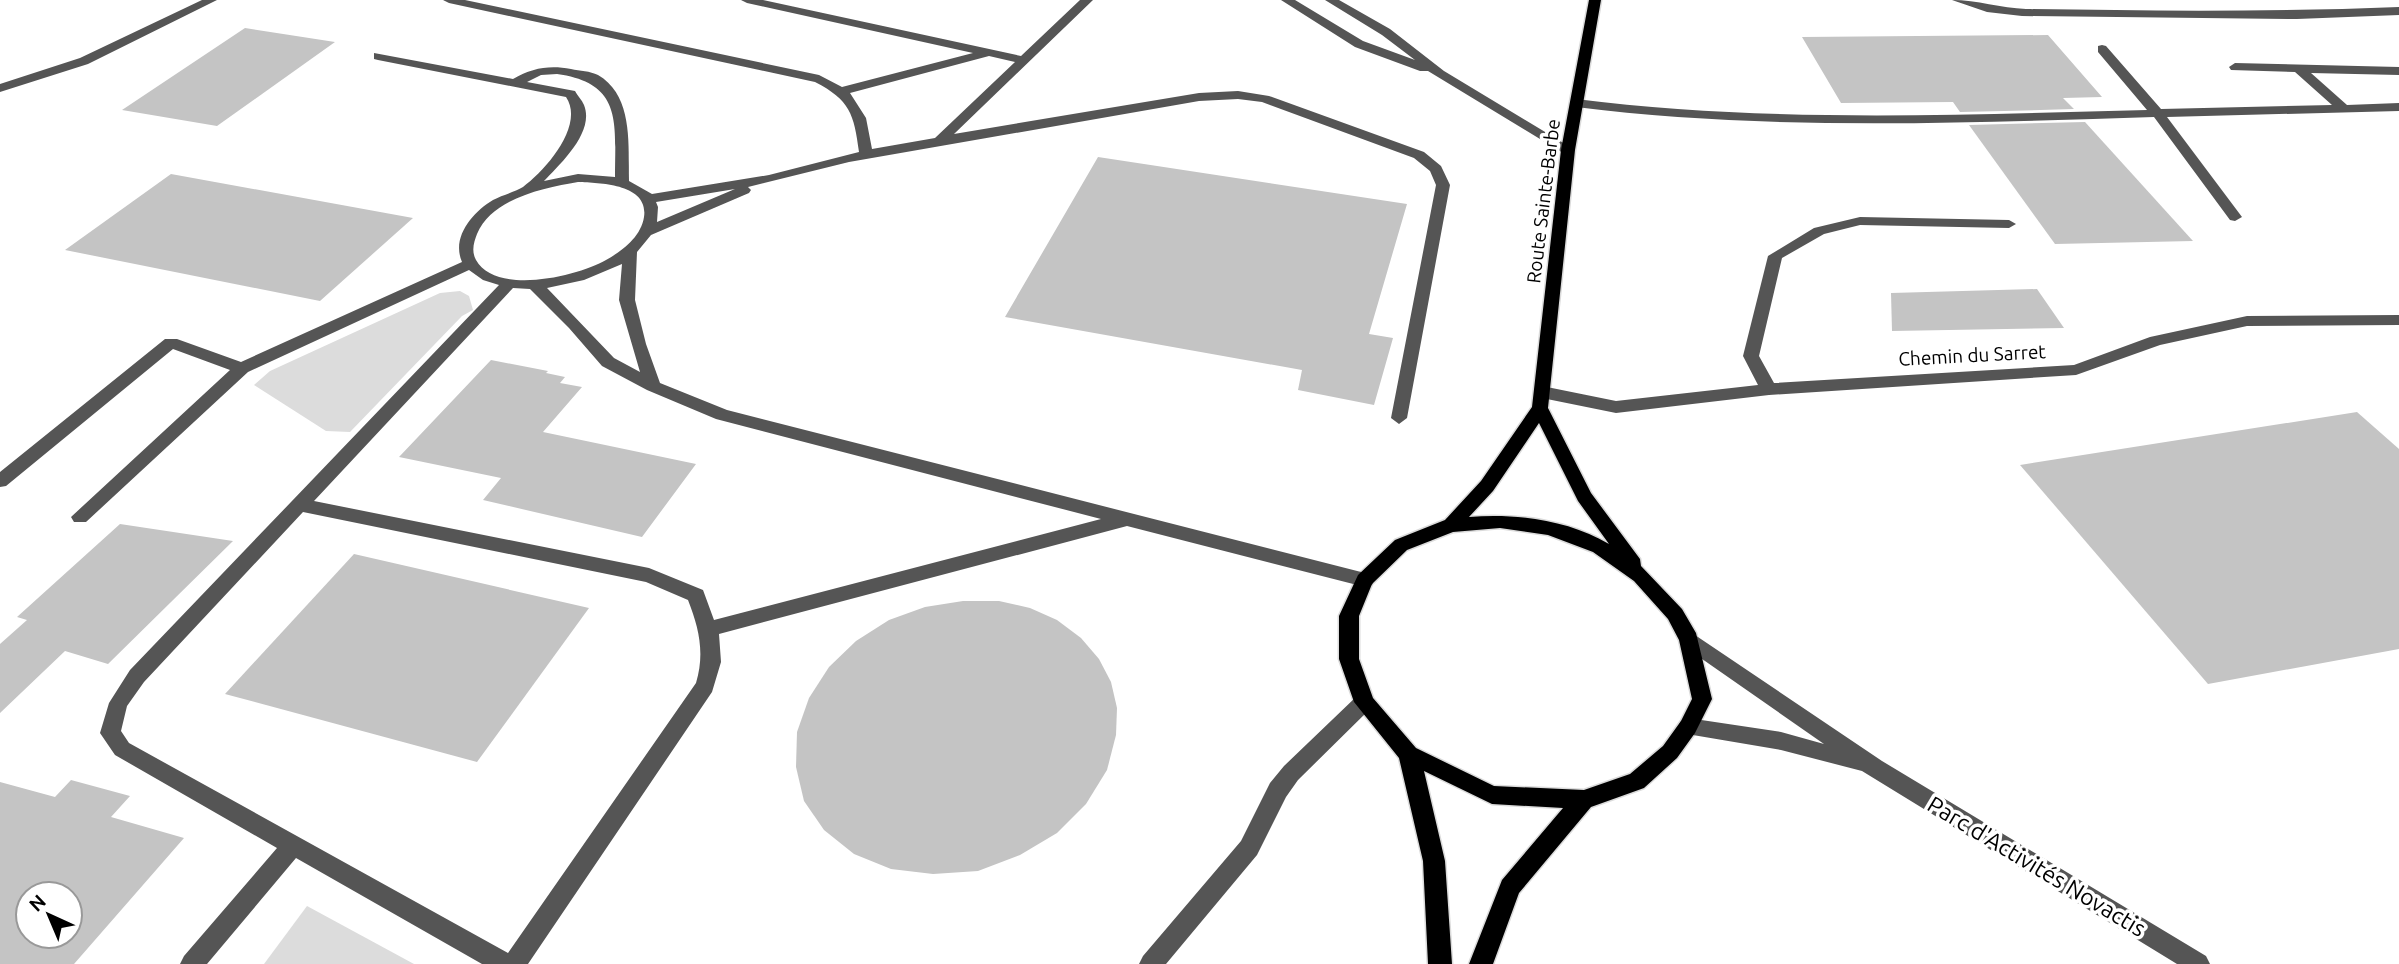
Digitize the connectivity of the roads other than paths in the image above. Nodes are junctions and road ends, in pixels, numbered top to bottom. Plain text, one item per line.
1 (211, 0) edge
2 (449, 0) edge
3 (747, 0) edge
4 (1087, 0) edge
5 (1287, 0) edge
6 (1331, 0) edge
7 (1595, 0) edge
8 (1958, 0) edge
9 (2399, 12) edge
10 (2102, 49) dead end
11 (989, 52) junction
12 (378, 56) dead end
13 (1024, 60) junction
14 (2235, 67) dead end
15 (2298, 68) junction
16 (2399, 71) edge
17 (1440, 74) junction
18 (517, 82) junction
19 (0, 88) edge
20 (842, 91) junction
21 (1576, 103) junction
22 (2399, 107) edge
23 (2343, 108) junction
24 (2157, 113) junction
25 (939, 141) junction
26 (1568, 150) junction
27 (866, 154) junction
28 (770, 179) junction
29 (622, 183) junction
30 (529, 188) junction
31 (646, 198) junction
32 (2235, 217) dead end
33 (2009, 224) dead end
34 (648, 231) junction
35 (630, 251) junction
36 (470, 264) junction
37 (509, 283) junction
38 (535, 285) junction
39 (2399, 320) edge
40 (242, 368) junction
41 (653, 386) junction
42 (1769, 389) junction
43 (1541, 400) junction
44 (1399, 418) dead end
45 (0, 481) edge
46 (302, 505) junction
47 (80, 517) dead end
48 (1131, 519) junction
49 (1451, 525) junction
50 (1641, 576) junction
51 (1365, 580) junction
52 (708, 629) junction
53 (1689, 639) junction
54 (1364, 702) junction
55 (1688, 727) junction
56 (1409, 754) junction
57 (1875, 768) junction
58 (1584, 800) junction
59 (293, 845) junction
60 (192, 964) edge
61 (504, 964) edge
62 (514, 964) edge
63 (1151, 964) edge
64 (1440, 964) edge
65 (1481, 964) edge
66 (2198, 964) edge

1 - 19 street
2 - 20 street
3 - 11 street
4 - 13 street
5 - 17 street
6 - 17 street
7 - 21 main road, Route Sainte-Barbe
8 - 9 street
10 - 24 street
11 - 13 street
11 - 20 street
12 - 18 street
13 - 25 street
14 - 15 street
15 - 16 street
15 - 23 street
17 - 26 street
18 - 29 street
18 - 30 street
20 - 27 street
21 - 24 street
21 - 26 main road, Route Sainte-Barbe
22 - 23 street
23 - 24 street
24 - 32 street
25 - 27 street
25 - 44 street
26 - 43 main road, Route Sainte-Barbe
27 - 28 street
28 - 31 street
28 - 34 street
29 - 30 street
29 - 31 street
30 - 36 street
31 - 34 street
33 - 42 street
34 - 35 street
35 - 38 street
35 - 41 street
36 - 37 street
36 - 40 street
37 - 38 street
37 - 46 street
38 - 41 street
39 - 42 street, Chemin du Sarret
40 - 45 street
40 - 47 street
41 - 48 street
42 - 43 street, Chemin du Sarret
43 - 49 main road, Route Sainte-Barbe
43 - 50 main road
46 - 52 street
46 - 59 street
48 - 51 street
48 - 52 street
49 - 50 main road
49 - 51 main road
50 - 53 main road
51 - 54 main road
52 - 62 street
53 - 55 main road
53 - 57 street, Parc d'Activités Novactis
54 - 56 main road
54 - 63 street
55 - 57 street, Parc d'Activités Novactis
55 - 58 main road
56 - 58 main road
56 - 64 main road
57 - 66 street, Parc d'Activités Novactis
58 - 65 main road
59 - 60 street
59 - 61 street

